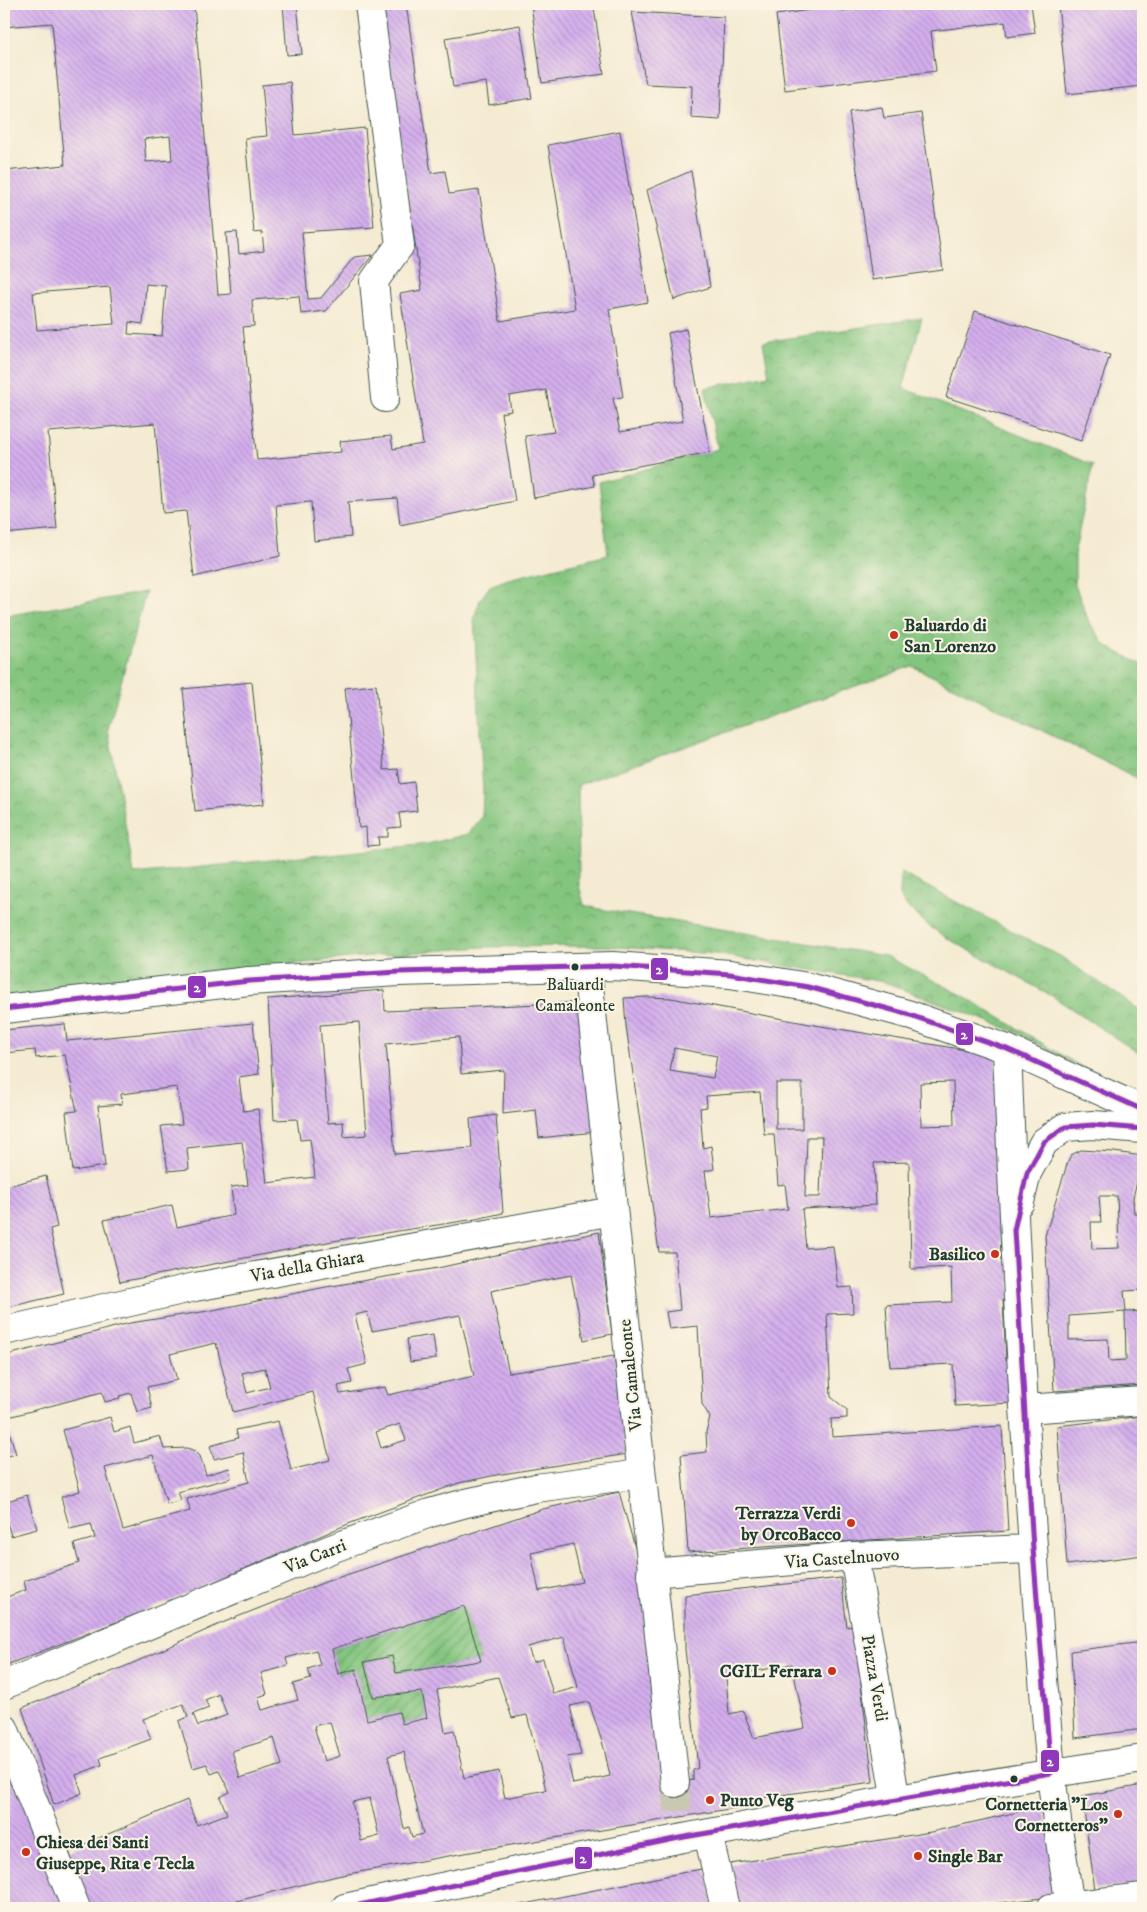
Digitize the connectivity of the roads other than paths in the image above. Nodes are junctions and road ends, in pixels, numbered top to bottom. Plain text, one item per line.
1 (368, 4) edge
2 (385, 398) dead end
3 (587, 967) junction
4 (4, 1009) edge
5 (1007, 1049) junction
6 (1143, 1110) edge
7 (1143, 1129) edge
8 (613, 1211) junction
9 (1014, 1230) junction
10 (4, 1331) edge
11 (1143, 1401) edge
12 (1025, 1409) junction
13 (640, 1474) junction
14 (1033, 1549) junction
15 (854, 1556) junction
16 (651, 1573) junction
17 (4, 1684) edge
18 (4, 1728) edge
19 (1143, 1759) edge
20 (1051, 1773) junction
21 (675, 1783) tunnel mouth
22 (896, 1800) junction
23 (708, 1834) junction
24 (1143, 1897) edge
25 (359, 1907) edge
26 (76, 1908) edge
27 (725, 1908) edge
28 (1063, 1908) edge

1 - 2 street
3 - 4 street
3 - 5 street
3 - 8 street, Via Camaleonte
5 - 6 street
5 - 9 street
7 - 9 street
8 - 10 street, Via della Ghiara
8 - 13 street, Via Camaleonte
9 - 12 street
11 - 12 street
12 - 14 street
13 - 16 street, Via Camaleonte
13 - 17 street, Via Carri
14 - 15 street, Via Castelnuovo
14 - 20 street
15 - 16 street, Via Castelnuovo
15 - 22 street, Piazza Verdi
16 - 21 street, Via Camaleonte
18 - 26 street
19 - 20 street
20 - 22 street
20 - 28 street
22 - 23 street
23 - 25 street
23 - 27 street
24 - 28 street

